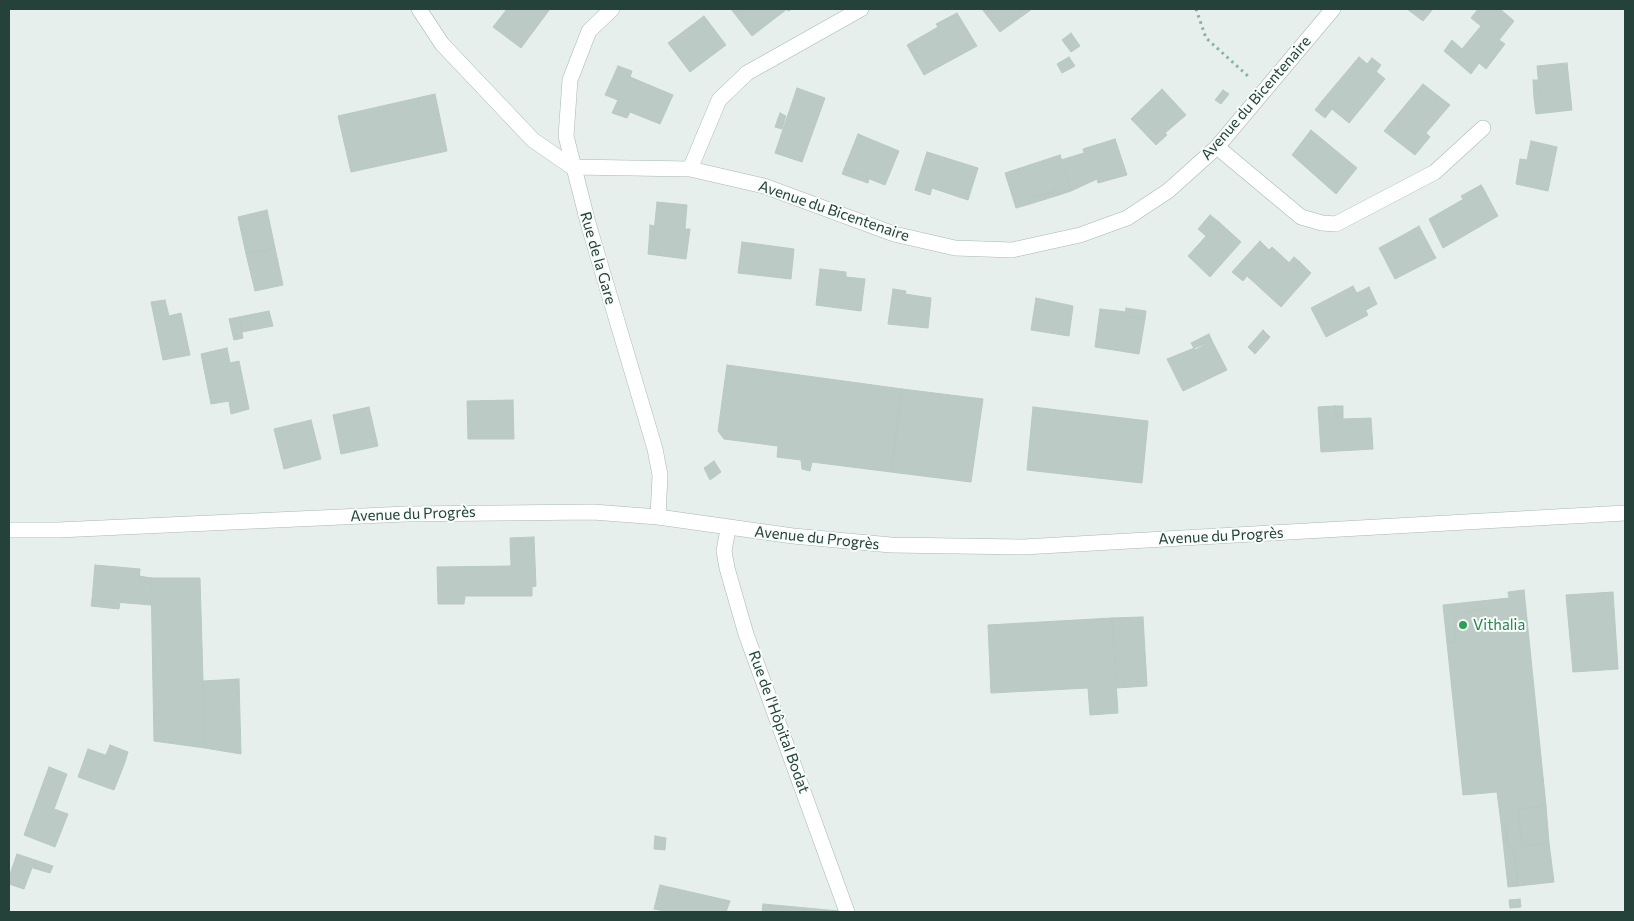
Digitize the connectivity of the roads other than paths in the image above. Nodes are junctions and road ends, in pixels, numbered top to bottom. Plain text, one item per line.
1 (419, 9) edge
2 (612, 9) edge
3 (861, 9) edge
4 (1333, 9) edge
5 (1483, 128) dead end
6 (1217, 147) junction
7 (572, 167) junction
8 (690, 169) junction
9 (1625, 513) edge
10 (658, 517) junction
11 (728, 528) junction
12 (9, 530) edge
13 (847, 912) edge

1 - 7 street
2 - 7 street, Rue de la Gare
3 - 8 street
4 - 6 street, Avenue du Bicentenaire
5 - 6 street
6 - 8 street, Avenue du Bicentenaire
7 - 8 street, Avenue du Bicentenaire
7 - 10 street, Rue de la Gare
9 - 11 street, Avenue du Progrès
10 - 11 street, Avenue du Progrès
10 - 12 street, Avenue du Progrès
11 - 13 street, Rue de l'Hôpital Bodat

